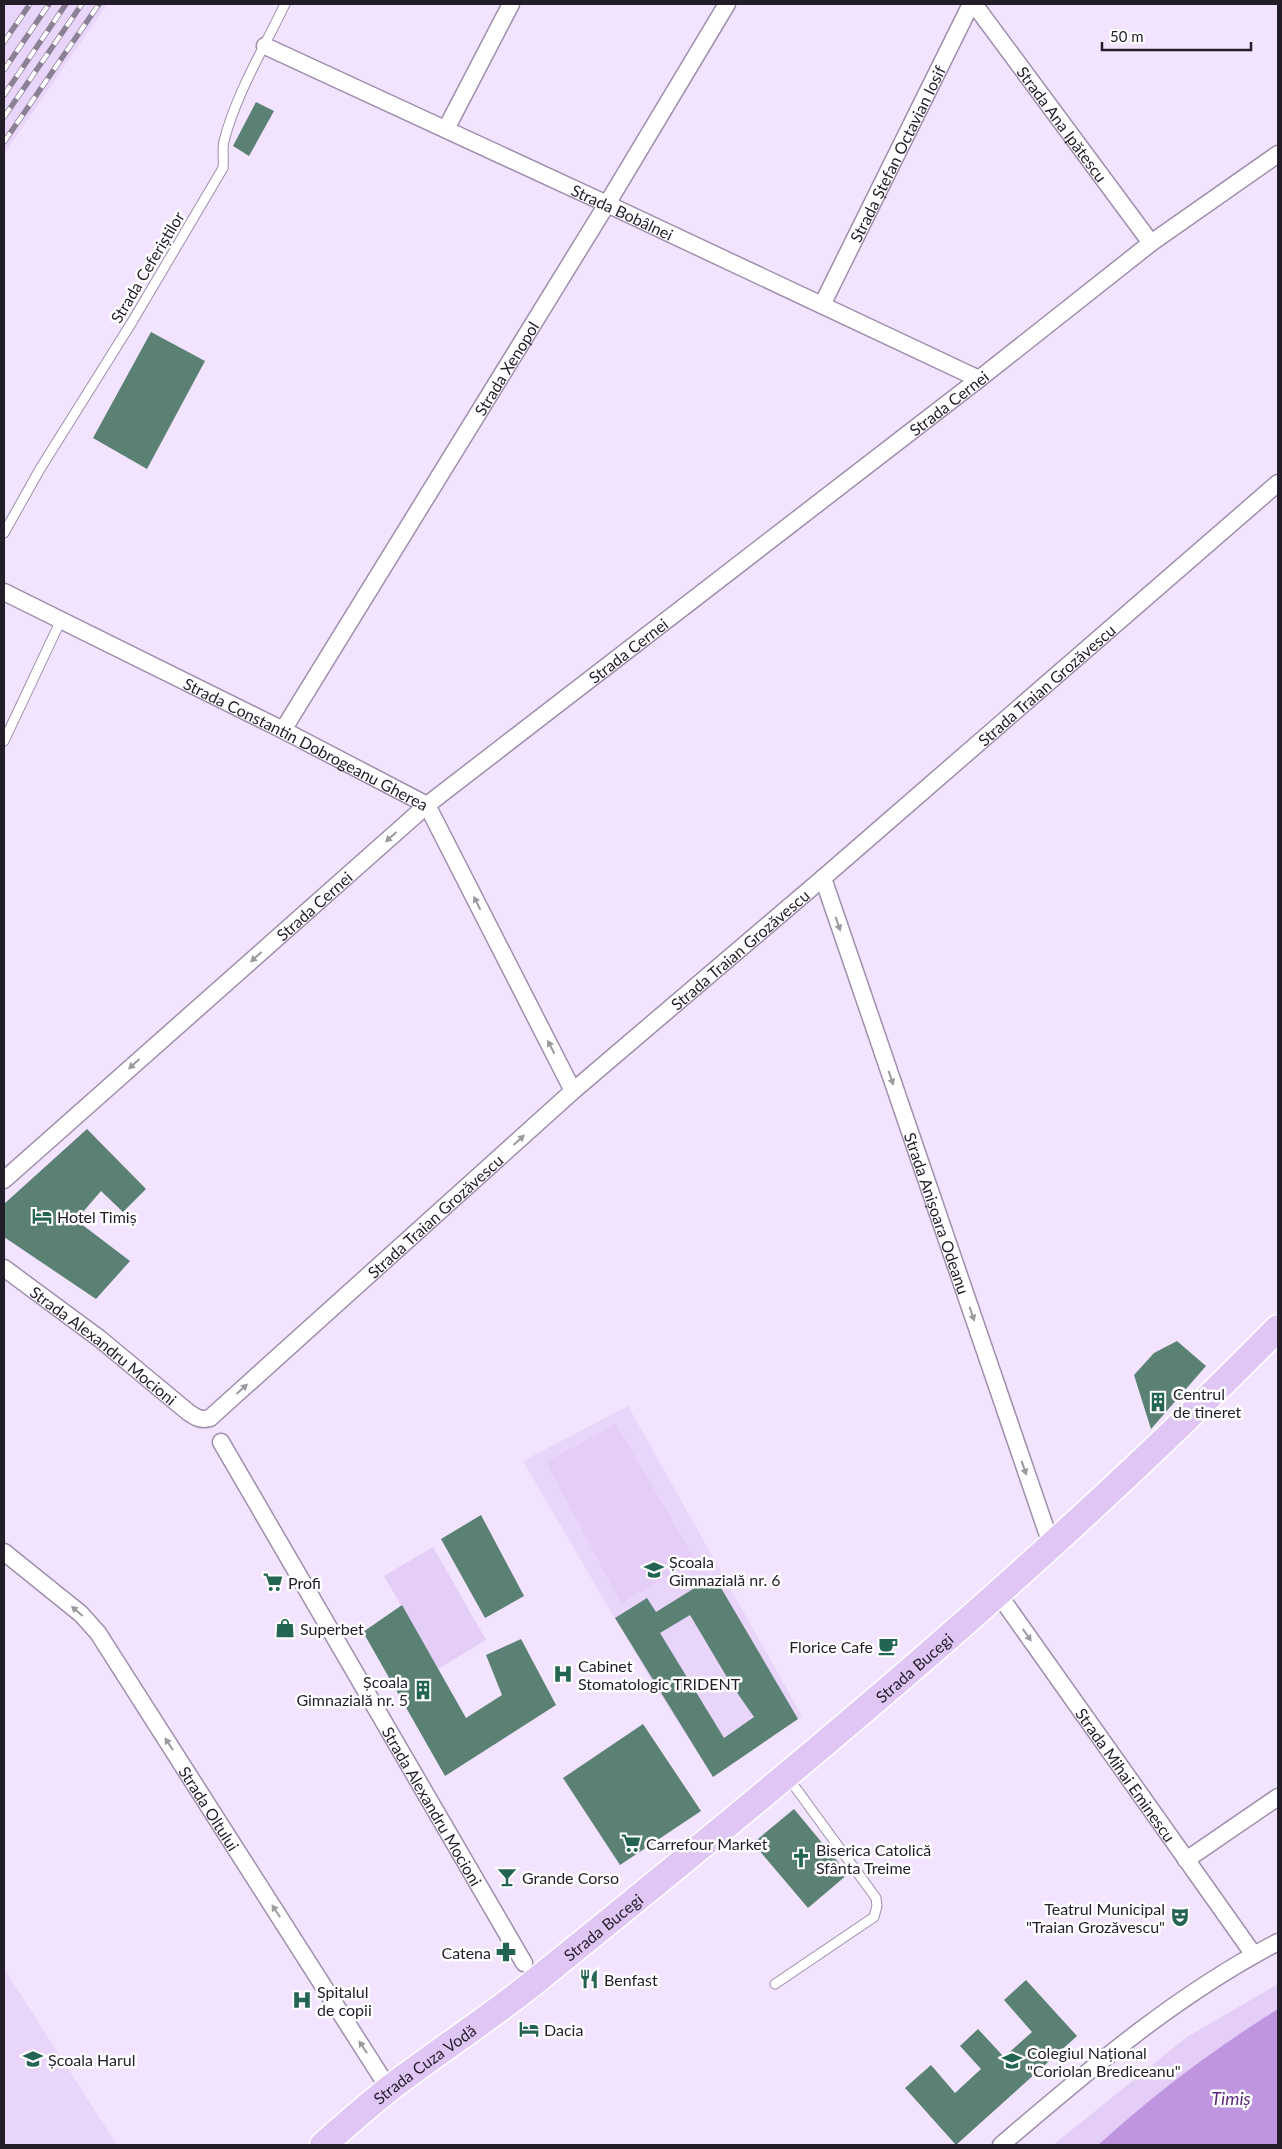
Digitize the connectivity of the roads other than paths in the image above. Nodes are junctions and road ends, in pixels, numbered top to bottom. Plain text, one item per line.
1 (285, 4) edge
2 (511, 4) edge
3 (727, 4) edge
4 (973, 4) edge
5 (265, 46) junction
6 (446, 129) junction
7 (1278, 154) edge
8 (607, 204) junction
9 (1151, 243) junction
10 (822, 305) junction
11 (980, 379) junction
12 (1278, 482) edge
13 (4, 533) edge
14 (4, 592) edge
15 (61, 620) junction
16 (283, 730) junction
17 (4, 741) edge
18 (427, 805) junction
19 (823, 878) junction
20 (573, 1091) junction
21 (4, 1180) edge
22 (5, 1272) edge
23 (1278, 1328) edge
24 (205, 1420) joint
25 (221, 1442) dead end
26 (1052, 1547) junction
27 (4, 1552) edge
28 (999, 1595) junction
29 (787, 1776) junction
30 (1278, 1797) edge
31 (1186, 1860) junction
32 (1278, 1942) edge
33 (1254, 1955) junction
34 (527, 1975) junction
35 (775, 1984) dead end
36 (389, 2089) junction
37 (323, 2145) edge
38 (1000, 2145) edge

1 - 5 lane, Strada Ceferiștilor
2 - 6 street
3 - 8 street, Strada Xenopol
4 - 9 street, Strada Ana Ipătescu
4 - 10 street, Strada Ștefan Octavian Iosif
5 - 6 street, Strada Bobâlnei
5 - 13 lane, Strada Ceferiștilor
6 - 8 street, Strada Bobâlnei
7 - 9 street, Strada Cernei
8 - 10 street, Strada Bobâlnei
8 - 16 street, Strada Xenopol
9 - 11 street, Strada Cernei
10 - 11 street, Strada Bobâlnei
11 - 18 street, Strada Cernei
12 - 19 street, Strada Traian Grozăvescu
14 - 15 street, Strada Constantin Dobrogeanu Gherea
15 - 16 street, Strada Constantin Dobrogeanu Gherea
15 - 17 lane
16 - 18 street, Strada Constantin Dobrogeanu Gherea
20 -> 18 street, Strada Constantin Dobrogeanu Gherea
18 -> 21 street, Strada Cernei
19 - 20 street, Strada Traian Grozăvescu
19 -> 26 street, Strada Anișoara Odeanu
24 -> 20 street, Strada Traian Grozăvescu
22 - 24 street, Strada Alexandru Mocioni
23 - 26 main road, Strada Bucegi
25 - 34 street, Strada Alexandru Mocioni
26 - 28 main road, Strada Bucegi
36 -> 27 street, Strada Oltului
28 - 29 main road, Strada Bucegi
28 -> 31 street, Strada Mihai Eminescu
29 - 34 main road, Strada Bucegi
29 - 35 lane
30 - 31 street
31 - 33 street, Strada Mihai Eminescu
32 - 33 street
33 - 38 street
34 - 36 main road, Strada Cuza Vodă
36 - 37 main road, Strada Cuza Vodă

